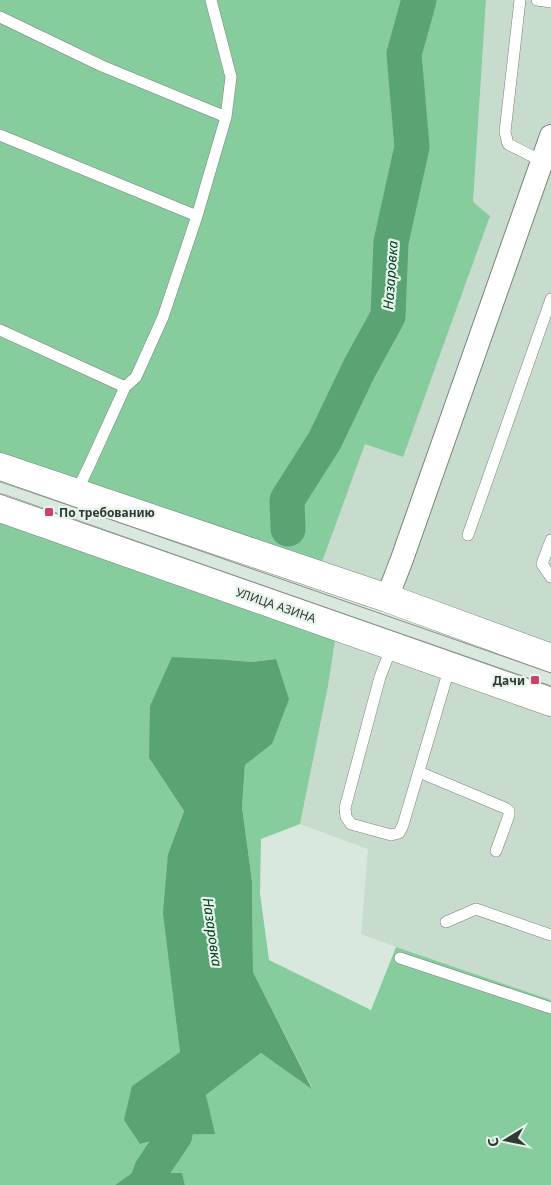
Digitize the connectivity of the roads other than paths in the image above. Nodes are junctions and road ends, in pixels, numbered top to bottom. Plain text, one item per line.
1 (212, 0) edge
2 (520, 0) edge
3 (537, 0) edge
4 (551, 2) edge
5 (0, 17) edge
6 (226, 117) junction
7 (0, 135) edge
8 (551, 136) edge
9 (542, 161) junction
10 (197, 216) junction
11 (551, 299) edge
12 (0, 330) edge
13 (125, 386) junction
14 (0, 467) edge
15 (76, 493) junction
16 (0, 508) edge
17 (468, 536) dead end
18 (551, 540) edge
19 (551, 577) edge
20 (387, 598) junction
21 (392, 646) junction
22 (551, 658) edge
23 (450, 666) junction
24 (551, 702) edge
25 (419, 772) junction
26 (496, 851) dead end
27 (446, 922) dead end
28 (551, 935) edge
29 (400, 958) dead end
30 (551, 1008) edge

1 - 6 lane
2 - 9 lane
3 - 4 lane
5 - 6 lane
6 - 10 lane
7 - 10 lane
8 - 9 street
9 - 20 street
10 - 13 lane
11 - 17 lane
12 - 13 lane
13 - 15 lane
14 - 15 street
15 - 20 street
16 - 21 street, УЛИЦА АЗИНА
18 - 19 lane
20 - 22 street
21 - 23 street, УЛИЦА АЗИНА
21 - 25 lane
23 - 24 street, УЛИЦА АЗИНА
23 - 25 lane
25 - 26 lane
27 - 28 lane
29 - 30 lane

